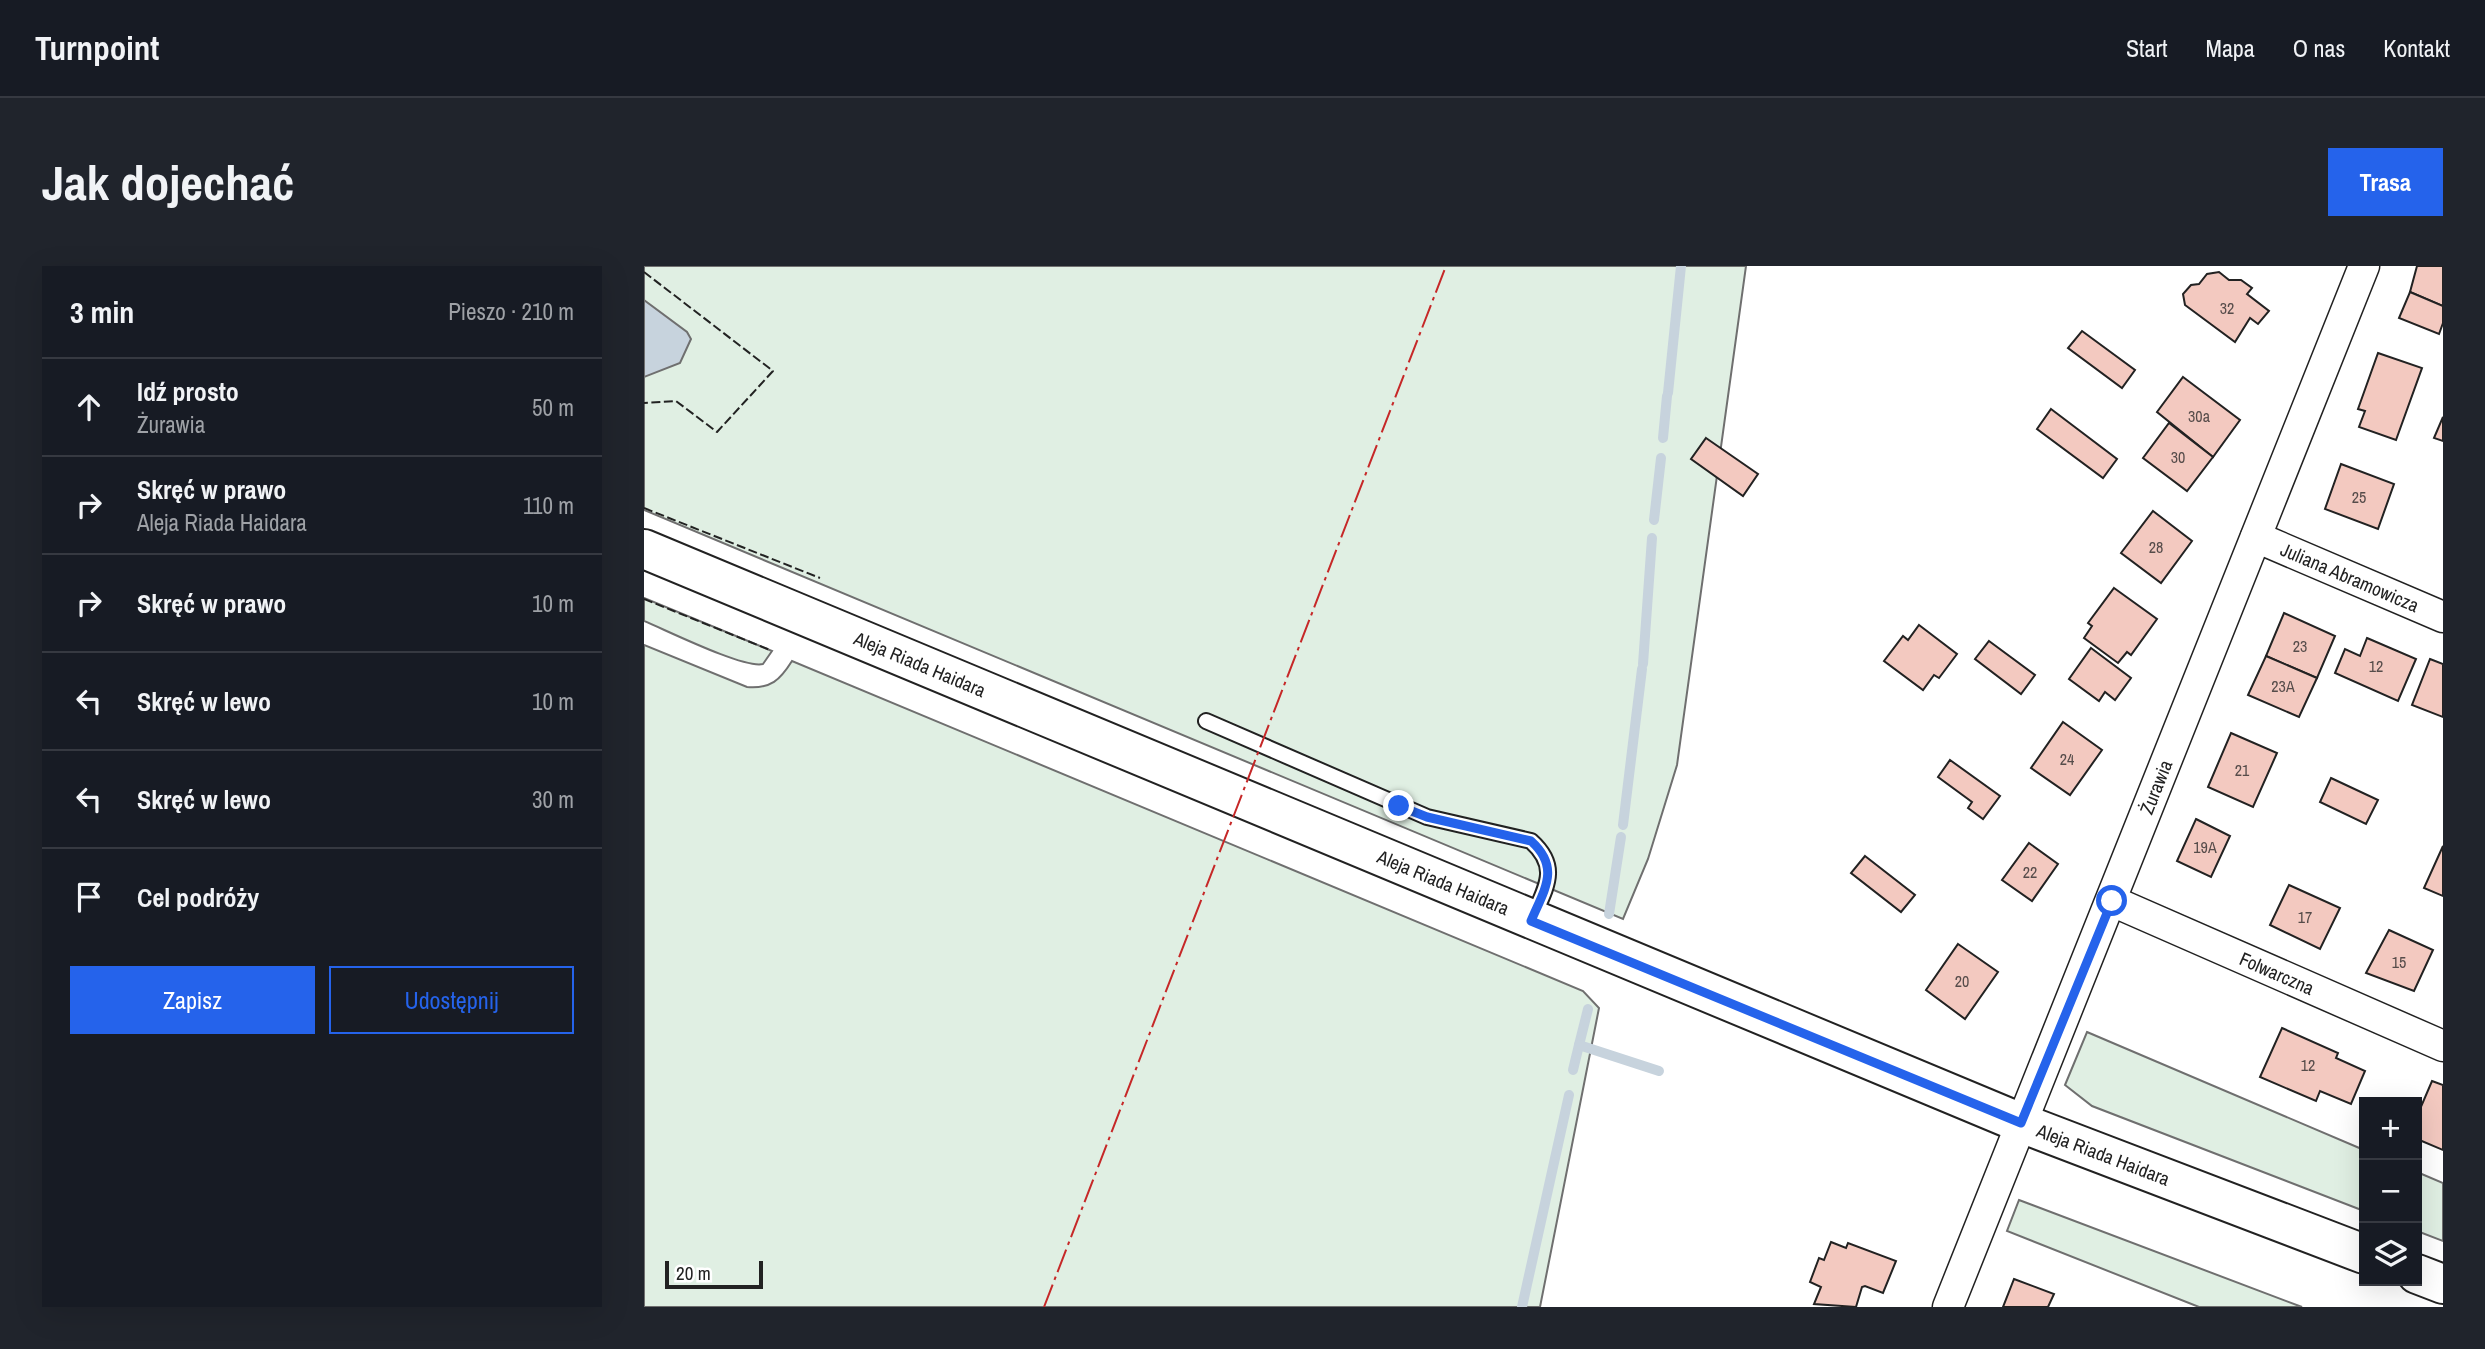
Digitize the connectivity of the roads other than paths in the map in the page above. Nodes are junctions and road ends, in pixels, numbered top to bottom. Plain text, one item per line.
1 (2364, 266) edge
2 (2256, 537) junction
3 (644, 549) edge
4 (2443, 617) edge
5 (1206, 721) dead end
6 (2112, 901) junction
7 (1531, 921) junction
8 (2443, 1046) edge
9 (2021, 1123) junction
10 (2359, 1252) edge
11 (2422, 1276) edge
12 (2443, 1284) edge
13 (1948, 1307) edge

1 - 2 street, Żurawia
2 - 4 street, Juliana Abramowicza
2 - 6 street, Żurawia
3 - 7 street, Aleja Riada Haidara
5 - 7 lane
6 - 8 street, Folwarczna
6 - 9 street, Żurawia
7 - 9 street, Aleja Riada Haidara
9 - 10 street, Aleja Riada Haidara
9 - 13 street, Żurawia
11 - 12 street

